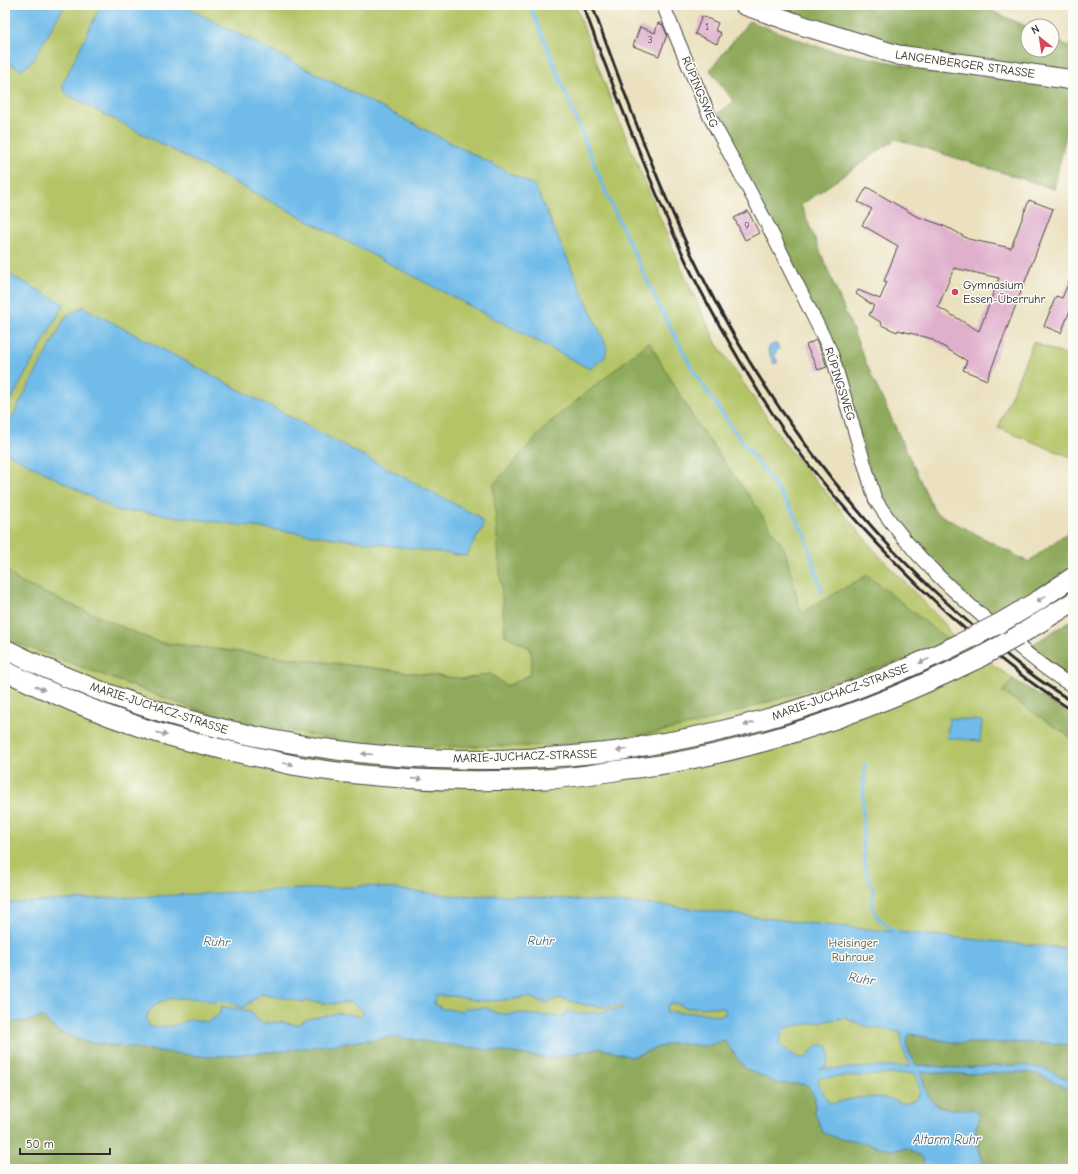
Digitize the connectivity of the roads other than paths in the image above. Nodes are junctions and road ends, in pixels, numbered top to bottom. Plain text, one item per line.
1 (663, 5) edge
2 (744, 5) edge
3 (769, 10) edge
4 (1073, 80) edge
5 (1073, 577) edge
6 (1073, 602) edge
7 (5, 649) edge
8 (5, 671) edge
9 (1073, 686) edge

1 - 9 street, RÜPINGSWEG
2 - 3 main road, LANGENBERGER STRASSE
3 - 4 main road, LANGENBERGER STRASSE
5 -> 7 main road, MARIE-JUCHACZ-STRASSE, bridge
8 -> 6 main road, MARIE-JUCHACZ-STRASSE, bridge

